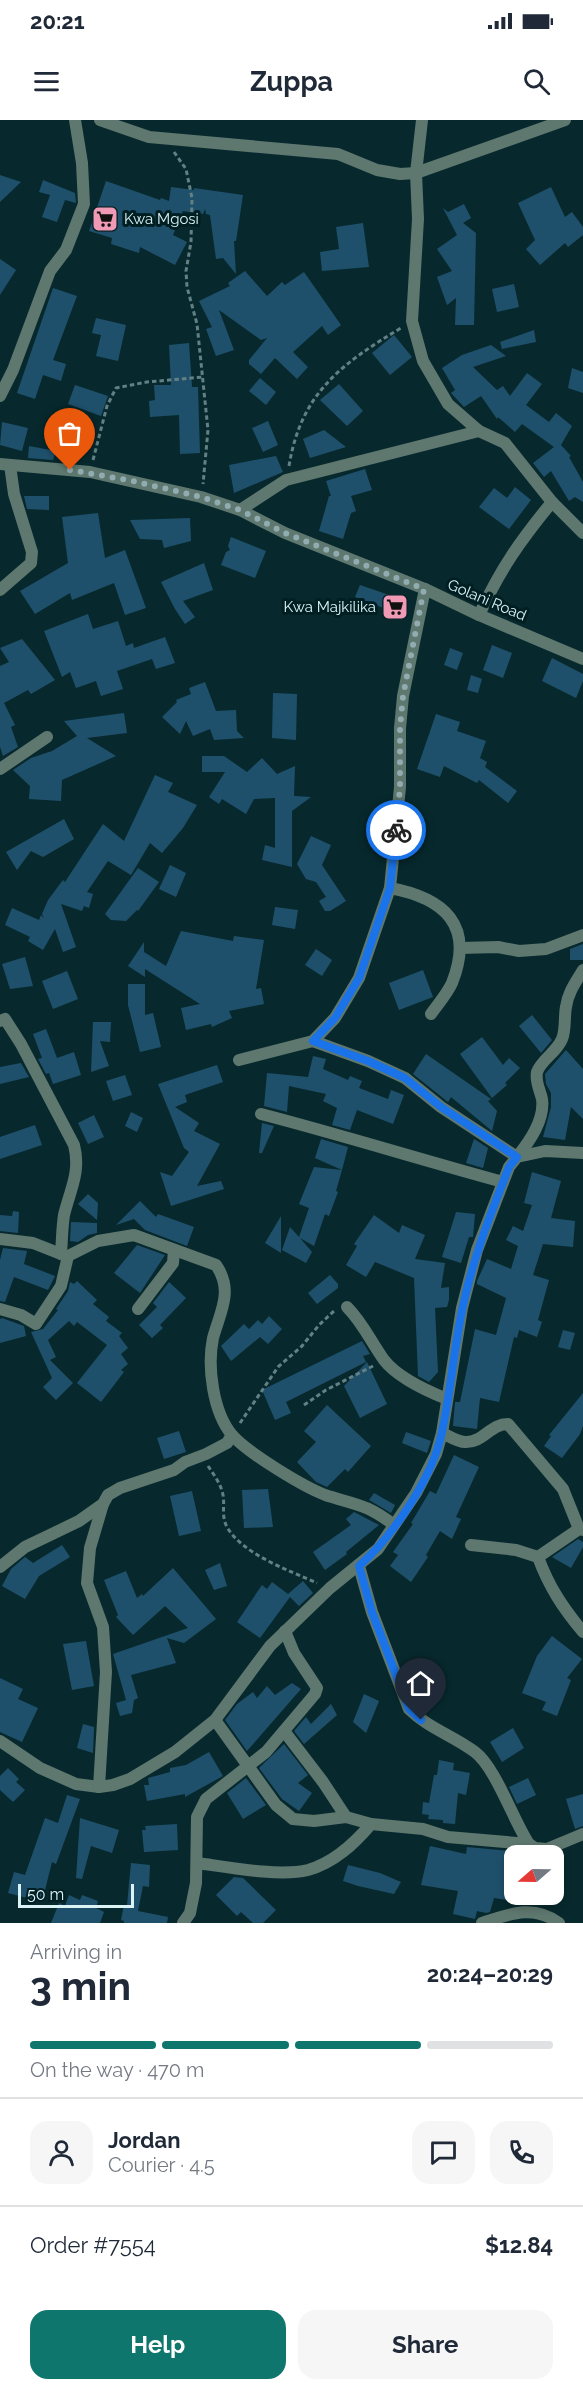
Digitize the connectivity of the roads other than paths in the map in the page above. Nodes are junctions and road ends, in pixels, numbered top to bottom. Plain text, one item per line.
1 (75, 120) edge
2 (100, 120) edge
3 (422, 120) edge
4 (565, 120) edge
5 (416, 173) junction
6 (0, 396) edge
7 (479, 431) junction
8 (5, 464) edge
9 (552, 502) junction
10 (240, 510) junction
11 (583, 533) edge
12 (424, 589) junction
13 (0, 590) edge
14 (479, 615) junction
15 (583, 658) edge
16 (47, 737) dead end
17 (0, 770) edge
18 (390, 888) junction
19 (583, 935) edge
20 (460, 948) junction
21 (583, 970) edge
22 (431, 1014) dead end
23 (2, 1019) edge
24 (313, 1041) junction
25 (239, 1060) dead end
26 (261, 1114) dead end
27 (583, 1153) edge
28 (517, 1157) junction
29 (503, 1182) junction
30 (0, 1239) edge
31 (174, 1250) junction
32 (64, 1255) junction
33 (347, 1307) road end
34 (138, 1309) dead end
35 (0, 1310) edge
36 (447, 1399) junction
37 (442, 1433) junction
38 (232, 1435) junction
39 (102, 1504) junction
40 (394, 1525) junction
41 (581, 1530) edge
42 (471, 1545) dead end
43 (538, 1557) junction
44 (359, 1566) junction
45 (0, 1567) edge
46 (285, 1631) junction
47 (583, 1632) edge
48 (214, 1720) junction
49 (284, 1731) junction
50 (0, 1741) edge
51 (249, 1766) junction
52 (99, 1787) junction
53 (346, 1817) junction
54 (371, 1824) junction
55 (583, 1834) edge
56 (529, 1844) junction
57 (197, 1863) junction
58 (183, 1923) edge
59 (482, 1923) edge
60 (559, 1923) edge

1 - 6 street
2 - 5 street
3 - 5 street
4 - 5 street
5 - 7 street
7 - 9 street
7 - 10 street
8 - 10 street, Golani Road
8 - 13 street
9 - 11 street
9 - 14 street
10 - 12 street, Golani Road
12 - 14 street, Golani Road
12 - 18 street
14 - 15 street, Golani Road
16 - 17 street
18 - 20 street
18 - 24 street
19 - 20 street
20 - 22 street
21 - 28 street
23 - 32 street
24 - 25 street
24 - 28 street
26 - 29 street
27 - 28 street
28 - 29 street
29 - 36 street
30 - 32 street
31 - 32 street
31 - 34 street
31 - 38 street
32 - 35 street
33 - 36 street
36 - 37 street
37 - 40 street
37 - 41 street
38 - 39 street
38 - 40 street
39 - 45 street
39 - 52 street
40 - 44 street
41 - 43 street
42 - 43 street
43 - 47 street
44 - 46 street
44 - 56 street
46 - 48 street
46 - 49 street
48 - 51 street
48 - 52 street
49 - 51 street
49 - 53 street
50 - 52 street
51 - 53 street
51 - 57 street
53 - 54 street
54 - 56 street
54 - 57 street
55 - 56 street
57 - 58 street
59 - 60 street

